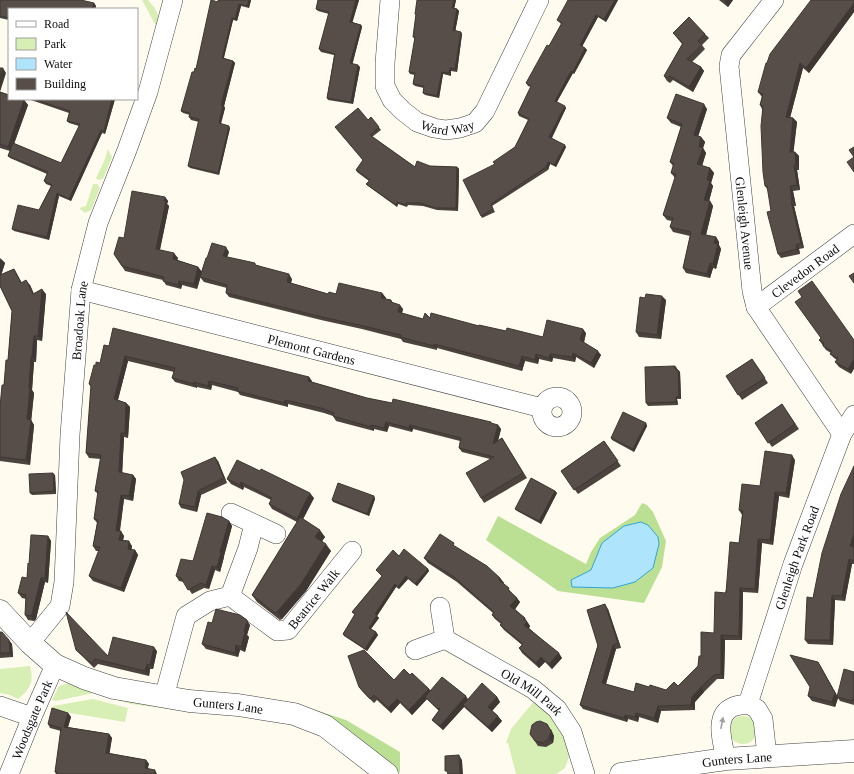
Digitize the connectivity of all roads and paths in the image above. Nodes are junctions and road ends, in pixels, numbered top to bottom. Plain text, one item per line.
1 (173, 0) edge
2 (390, 0) edge
3 (539, 0) edge
4 (774, 0) edge
5 (854, 234) edge
6 (81, 290) junction
7 (756, 307) junction
8 (542, 408) dead end
9 (854, 415) edge
10 (842, 434) junction
11 (231, 513) dead end
12 (254, 524) junction
13 (276, 534) dead end
14 (352, 551) dead end
15 (230, 596) junction
16 (440, 607) dead end
17 (0, 611) edge
18 (445, 639) junction
19 (30, 643) junction
20 (415, 650) dead end
21 (55, 665) junction
22 (164, 697) junction
23 (748, 704) junction
24 (0, 706) edge
25 (32, 717) junction
26 (854, 751) edge
27 (767, 756) junction
28 (726, 759) junction
29 (10, 774) edge
30 (387, 774) edge
31 (585, 774) edge
32 (622, 774) edge

1 - 6 street, Broadoak Lane
2 - 3 street, Ward Way
4 - 7 street, Glenleigh Avenue
5 - 7 street, Clevedon Road
6 - 8 street, Plemont Gardens
6 - 19 street, Broadoak Lane
7 - 10 street, Glenleigh Avenue
9 - 10 street, Glenleigh Park Road
10 - 23 street, Glenleigh Park Road
11 - 12 street
12 - 13 street
12 - 15 street
14 - 15 street, Beatrice Walk
15 - 22 street
16 - 18 street
17 - 19 street, Gunters Lane
18 - 20 street
18 - 31 street, Old Mill Park
19 - 21 street, Gunters Lane
21 - 22 street, Gunters Lane
21 - 25 street, Woodsgate Park
22 - 30 street, Gunters Lane
23 - 27 street
28 -> 23 street
24 - 25 street
25 - 29 street, Woodsgate Park
26 - 27 street, Gunters Lane
27 - 28 street, Gunters Lane
28 - 32 street, Gunters Lane

